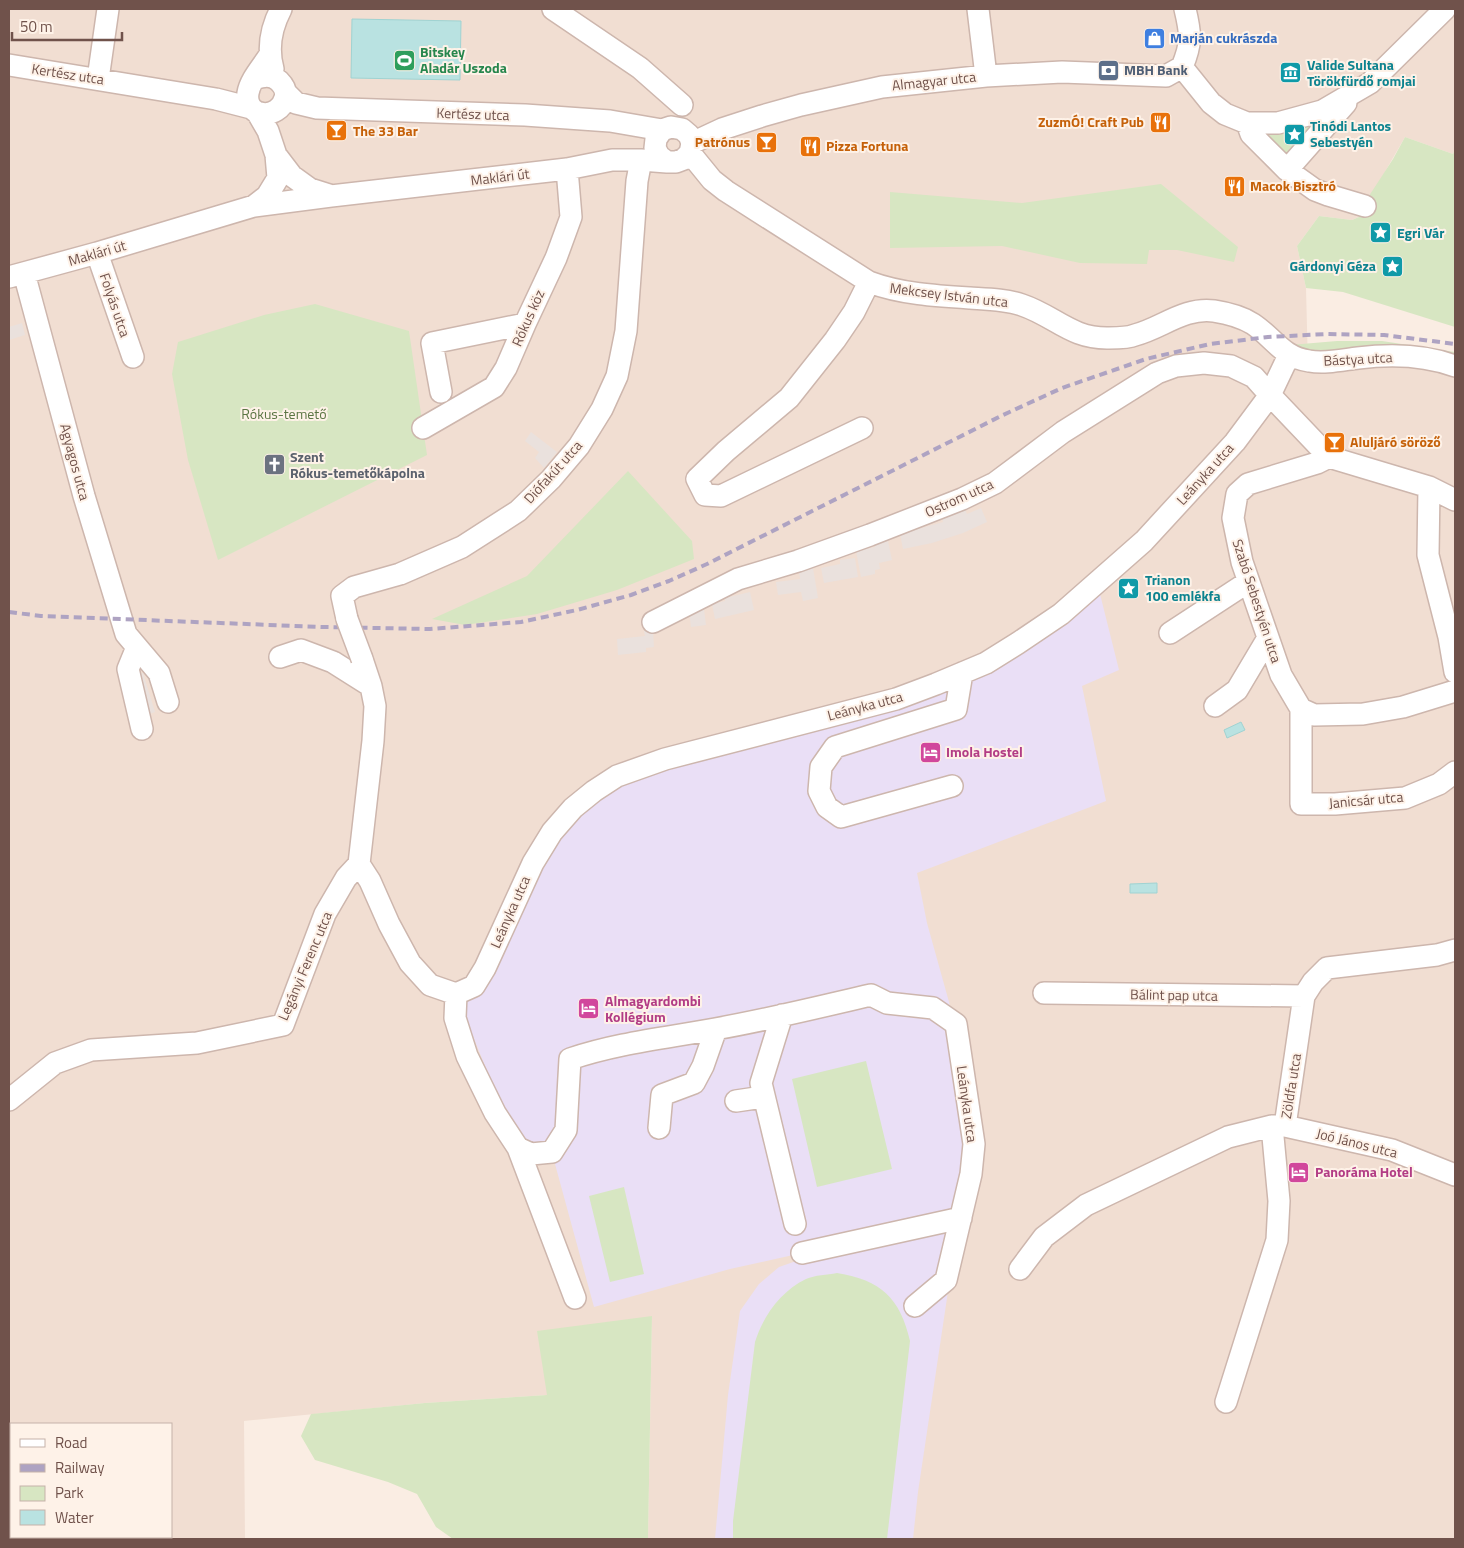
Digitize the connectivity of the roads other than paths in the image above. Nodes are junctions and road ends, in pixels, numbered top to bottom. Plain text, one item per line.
1 (108, 9) edge
2 (281, 9) edge
3 (554, 9) edge
4 (978, 9) edge
5 (1185, 9) edge
6 (1437, 12) edge
7 (269, 56) junction
8 (9, 65) edge
9 (1182, 66) junction
10 (986, 76) junction
11 (98, 79) junction
12 (252, 83) junction
13 (281, 85) junction
14 (1356, 92) junction
15 (216, 99) junction
16 (682, 105) dead end
17 (254, 110) junction
18 (1247, 123) junction
19 (662, 130) junction
20 (276, 155) junction
21 (681, 155) junction
22 (641, 160) junction
23 (567, 169) junction
24 (1287, 170) junction
25 (331, 196) junction
26 (254, 206) junction
27 (1364, 206) dead end
28 (97, 253) junction
29 (17, 275) edge
30 (869, 282) junction
31 (525, 324) junction
32 (1268, 337) joint
33 (1288, 355) junction
34 (133, 357) dead end
35 (1455, 366) edge
36 (441, 392) dead end
37 (1270, 395) junction
38 (423, 428) dead end
39 (862, 428) dead end
40 (1329, 457) junction
41 (1429, 487) junction
42 (1455, 500) edge
43 (1248, 582) junction
44 (653, 622) dead end
45 (1170, 633) dead end
46 (1268, 638) junction
47 (136, 648) junction
48 (280, 657) dead end
49 (1455, 672) edge
50 (962, 673) junction
51 (371, 686) junction
52 (1455, 691) edge
53 (168, 702) dead end
54 (1215, 706) dead end
55 (1301, 709) junction
56 (142, 729) dead end
57 (1455, 772) edge
58 (952, 786) dead end
59 (359, 864) junction
60 (1455, 950) edge
61 (1044, 993) dead end
62 (456, 994) junction
63 (1304, 996) junction
64 (782, 1015) junction
65 (716, 1029) junction
66 (763, 1097) junction
67 (9, 1100) edge
68 (736, 1101) dead end
69 (1279, 1126) junction
70 (659, 1128) dead end
71 (518, 1148) junction
72 (1455, 1174) edge
73 (961, 1218) junction
74 (796, 1224) dead end
75 (802, 1253) dead end
76 (1020, 1269) dead end
77 (575, 1298) dead end
78 (915, 1306) dead end
79 (1226, 1402) dead end

1 - 11 street
2 - 7 street
3 - 16 street
4 - 10 street
5 - 9 street
6 - 14 street
7 - 12 street
7 - 13 street
8 - 11 street, Kertész utca
9 - 10 street, Almagyar utca
9 - 18 street
10 - 21 street, Almagyar utca
11 - 15 street, Kertész utca
12 - 13 street
12 - 15 street, Kertész utca
12 - 17 street
13 - 17 street
13 - 19 street, Kertész utca
14 - 18 street
14 - 24 street
15 - 17 street, Kertész utca
17 - 20 street
18 - 24 street
19 - 21 street
19 - 21 street
20 - 25 street, Maklári út
20 - 26 street
21 - 22 street, Maklári út
21 - 30 street, Mekcsey István utca
22 - 23 street, Maklári út
22 - 51 street, Diófakút utca, bridge
23 - 25 street, Maklári út
23 - 31 street, Rókus köz
24 - 27 street
25 - 26 street, Maklári út
26 - 28 street, Maklári út
28 - 29 street, Maklári út
28 - 34 street, Folyás utca
29 - 47 street, Agyagos utca
30 - 32 street, Mekcsey István utca
30 - 39 street
31 - 36 street
31 - 38 street, Rókus köz
32 - 33 street, Bástya utca
33 - 35 street, Bástya utca
33 - 37 street, Leányka utca
37 - 40 street, Ostrom utca
37 - 44 street, Ostrom utca
37 - 50 street, Leányka utca
40 - 41 street
40 - 43 street, Szabó Sebestyén utca
41 - 42 street
41 - 49 street
43 - 45 street
43 - 46 street, Szabó Sebestyén utca
46 - 54 street
46 - 55 street, Szabó Sebestyén utca
47 - 53 street, Agyagos utca
47 - 56 street
48 - 51 street
50 - 58 street
50 - 62 street, Leányka utca
51 - 59 street
52 - 55 street
55 - 57 street, Janicsár utca
59 - 62 street
59 - 67 street, Legányi Ferenc utca
60 - 63 street, Zöldfa utca
61 - 63 street, Bálint pap utca
62 - 71 street
63 - 69 street, Zöldfa utca
64 - 65 street, Leányka utca
64 - 66 street
64 - 73 street, Leányka utca
65 - 70 street
65 - 71 street, Leányka utca
66 - 68 street
66 - 74 street
69 - 72 street, Joó János utca
69 - 76 street, Zöldfa utca
69 - 79 street
71 - 77 street
73 - 75 street
73 - 78 street, Leányka utca

